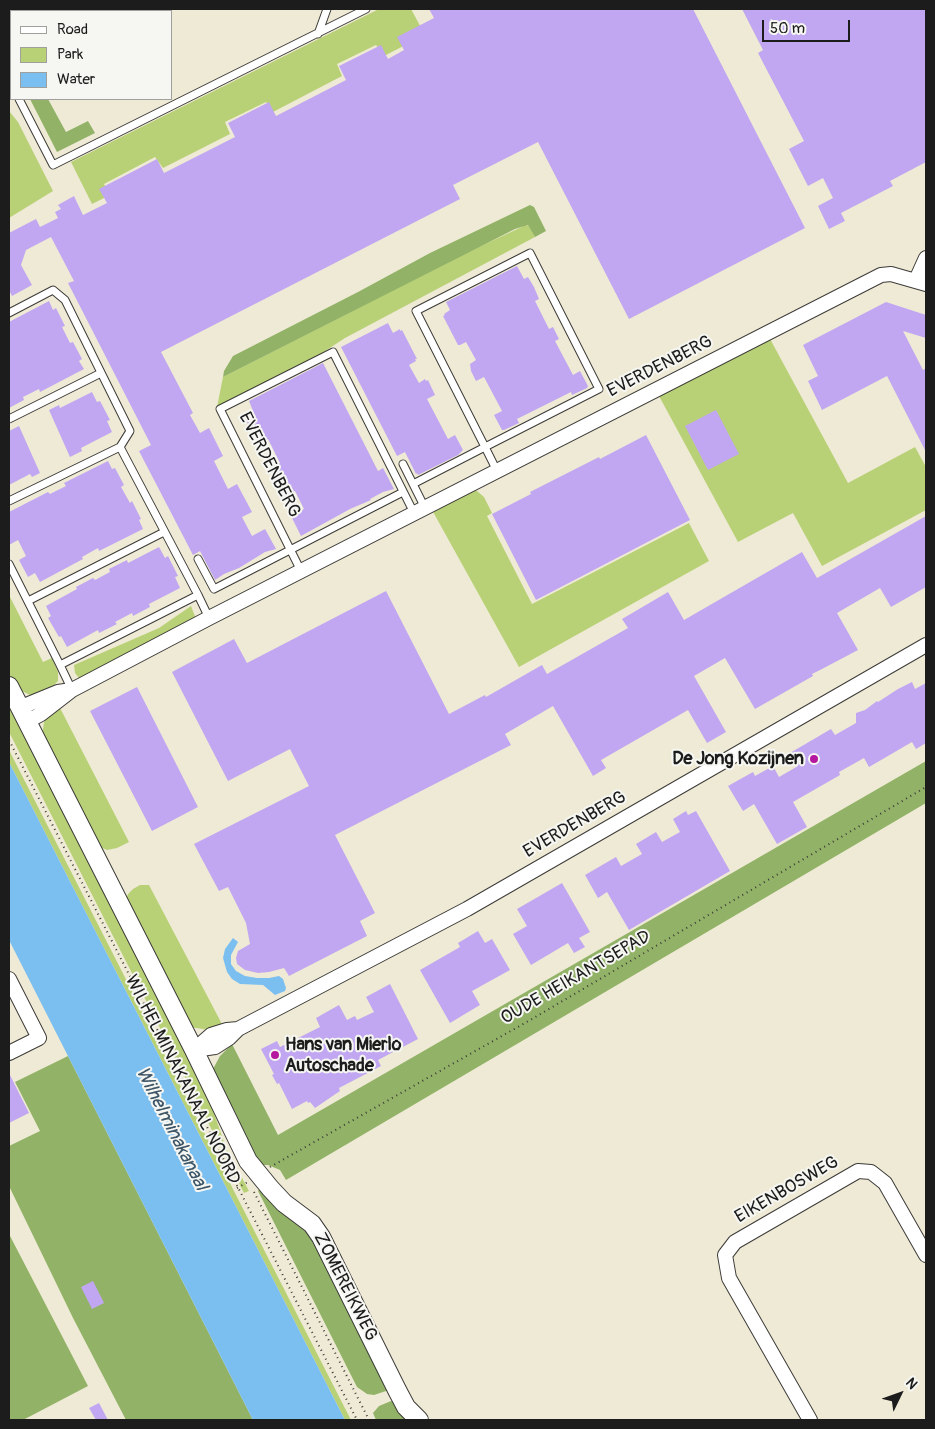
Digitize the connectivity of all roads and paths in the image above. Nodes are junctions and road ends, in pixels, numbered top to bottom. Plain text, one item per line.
1 (327, 9) edge
2 (366, 9) edge
3 (318, 34) junction
4 (19, 100) edge
5 (926, 258) edge
6 (921, 282) edge
7 (9, 313) edge
8 (101, 373) junction
9 (9, 419) edge
10 (120, 447) junction
11 (486, 447) junction
12 (403, 464) dead end
13 (498, 471) junction
14 (413, 484) junction
15 (403, 492) junction
16 (9, 501) edge
17 (420, 510) junction
18 (164, 532) junction
19 (290, 550) junction
20 (198, 559) dead end
21 (9, 564) edge
22 (301, 571) junction
23 (198, 595) junction
24 (28, 601) junction
25 (209, 618) junction
26 (926, 645) edge
27 (60, 665) junction
28 (9, 686) edge
29 (72, 690) junction
30 (23, 715) junction
31 (9, 740) edge
32 (926, 788) edge
33 (9, 979) edge
34 (194, 1050) junction
35 (9, 1053) edge
36 (213, 1088) joint
37 (255, 1183) junction
38 (237, 1188) junction
39 (926, 1255) edge
40 (357, 1420) edge
41 (369, 1420) edge
42 (419, 1420) edge
43 (810, 1420) edge

1 - 3 lane
2 - 3 lane
3 - 4 lane
5 - 6 street
6 - 13 street, EVERDENBERG
7 - 8 lane
8 - 9 lane
8 - 10 lane
10 - 16 lane
10 - 18 lane
11 - 11 lane
11 - 13 lane
11 - 14 lane
12 - 14 lane
13 - 17 street, EVERDENBERG
14 - 17 lane
15 - 17 lane, EVERDENBERG
15 - 19 lane
15 - 19 lane, EVERDENBERG
17 - 22 street, EVERDENBERG
18 - 23 lane
18 - 24 lane
19 - 20 lane
19 - 22 lane, EVERDENBERG
21 - 24 lane
22 - 25 street, EVERDENBERG
23 - 25 lane
23 - 27 lane
24 - 27 lane
25 - 29 street, EVERDENBERG
26 - 34 street, EVERDENBERG
27 - 29 lane
28 - 30 street, WILHELMINAKANAAL NOORD
29 - 30 street, EVERDENBERG
30 - 34 street, WILHELMINAKANAAL NOORD
31 - 38 path, WILHELMINAKANAAL NOORD
32 - 37 path, OUDE HEIKANTSEPAD
33 - 35 street
34 - 36 street, WILHELMINAKANAAL NOORD
36 - 37 street, ZOMEREIKWEG
37 - 38 path, OUDE HEIKANTSEPAD
37 - 41 path, WILHELMINAKANAAL NOORD
37 - 42 street, ZOMEREIKWEG
38 - 40 path, WILHELMINAKANAAL NOORD
39 - 43 street, EIKENBOSWEG

